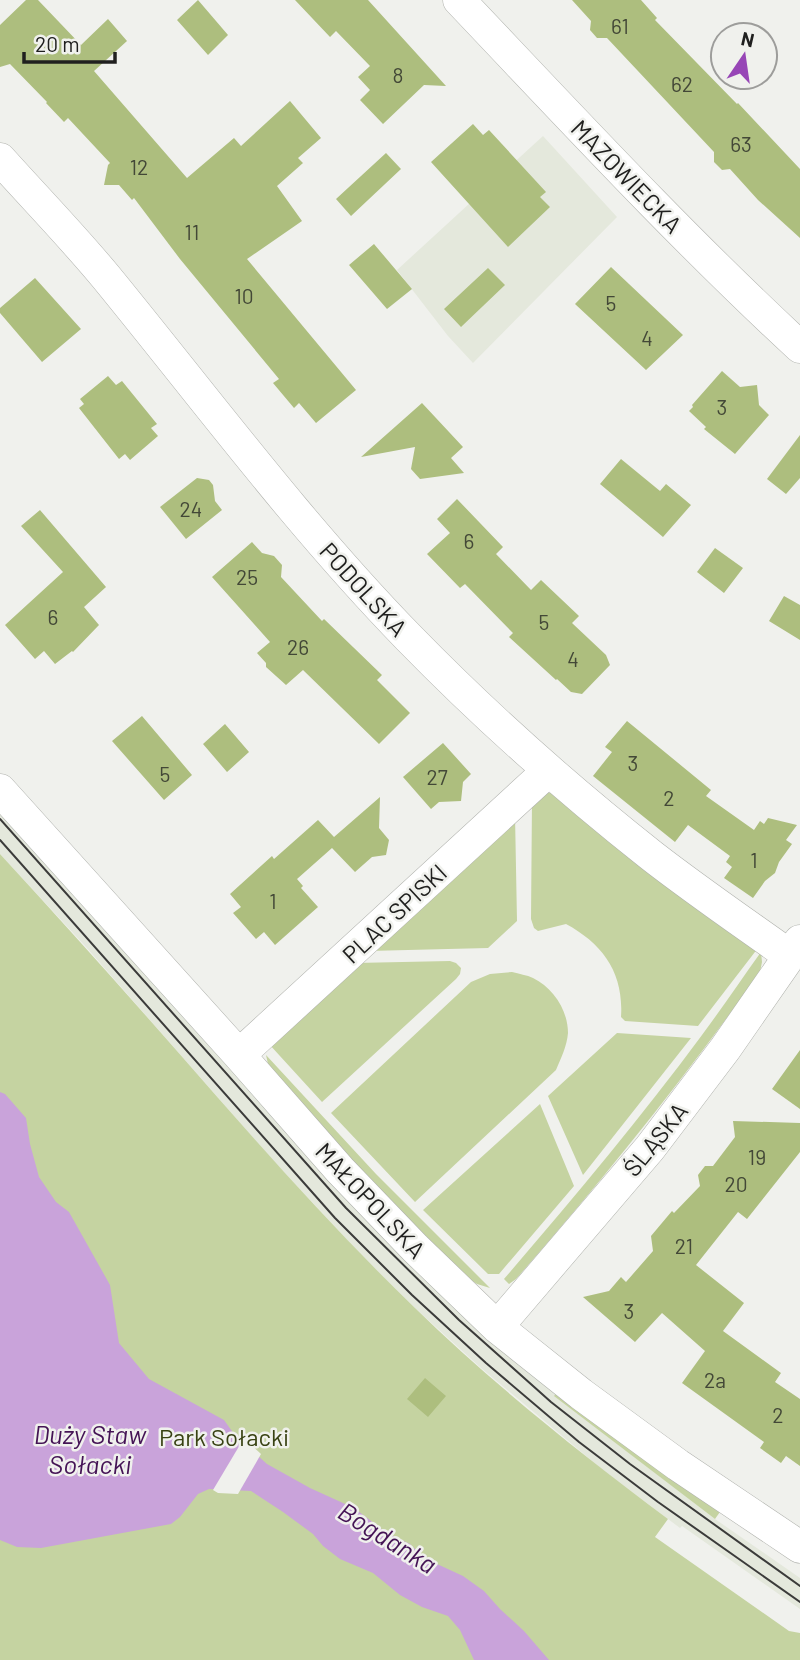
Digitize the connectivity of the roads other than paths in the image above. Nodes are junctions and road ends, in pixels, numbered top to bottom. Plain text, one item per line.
1 (459, 0) edge
2 (0, 159) edge
3 (800, 347) edge
4 (548, 771) junction
5 (0, 790) edge
6 (795, 948) edge
7 (239, 1055) junction
8 (497, 1327) junction
9 (800, 1547) edge

1 - 3 street, MAZOWIECKA
2 - 4 street, PODOLSKA
4 - 6 street, PODOLSKA
4 - 7 street, PLAC SPISKI
5 - 7 street, MAŁOPOLSKA
6 - 8 street, ŚLĄSKA
7 - 8 street, MAŁOPOLSKA
8 - 9 street, MAŁOPOLSKA

